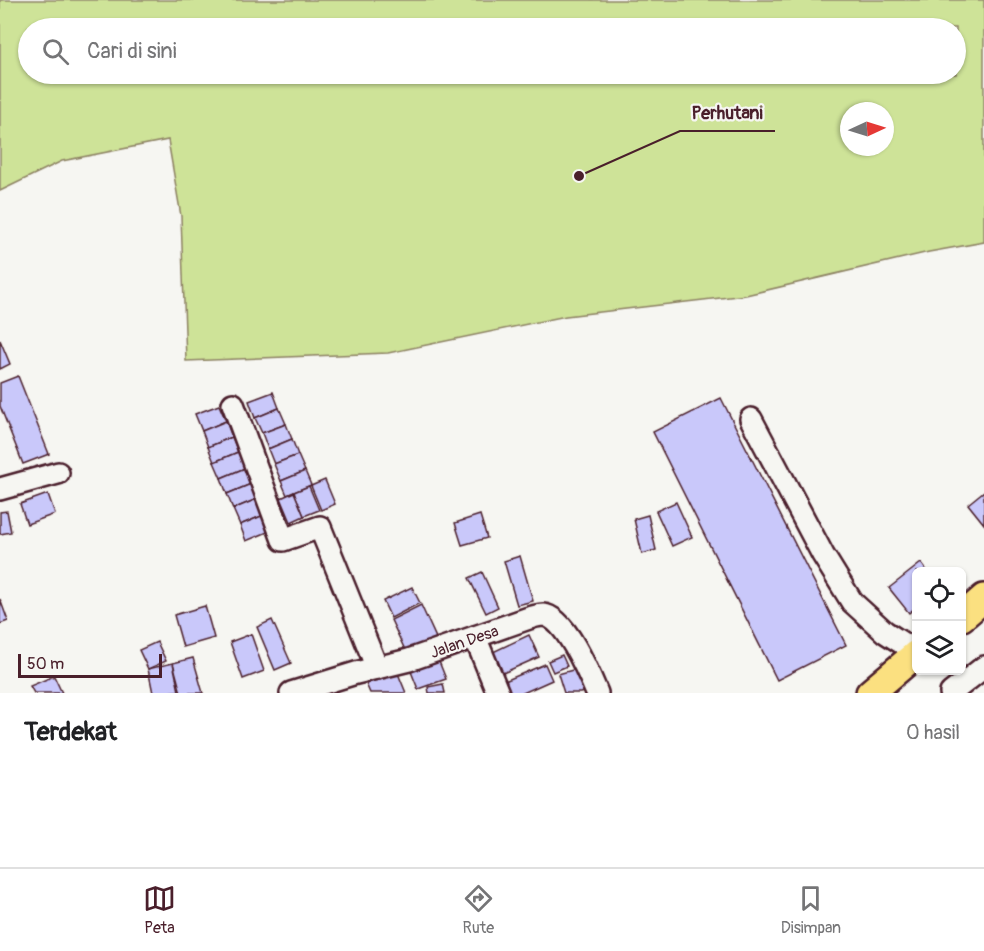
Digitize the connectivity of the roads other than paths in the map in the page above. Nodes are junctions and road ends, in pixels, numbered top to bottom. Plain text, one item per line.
1 (233, 404) dead end
2 (751, 419) dead end
3 (58, 473) dead end
4 (0, 489) edge
5 (984, 598) edge
6 (966, 614) edge
7 (475, 637) junction
8 (912, 650) edge
9 (912, 656) edge
10 (984, 667) edge
11 (377, 668) junction
12 (291, 693) edge
13 (498, 693) edge
14 (597, 693) edge
15 (870, 693) edge
16 (951, 693) edge

1 - 11 street
2 - 8 street
3 - 4 street
5 - 6 main road
7 - 11 street, Jalan Desa
7 - 13 street
7 - 14 street, Jalan Desa
9 - 15 main road
10 - 16 street
11 - 12 street, Jalan Desa

